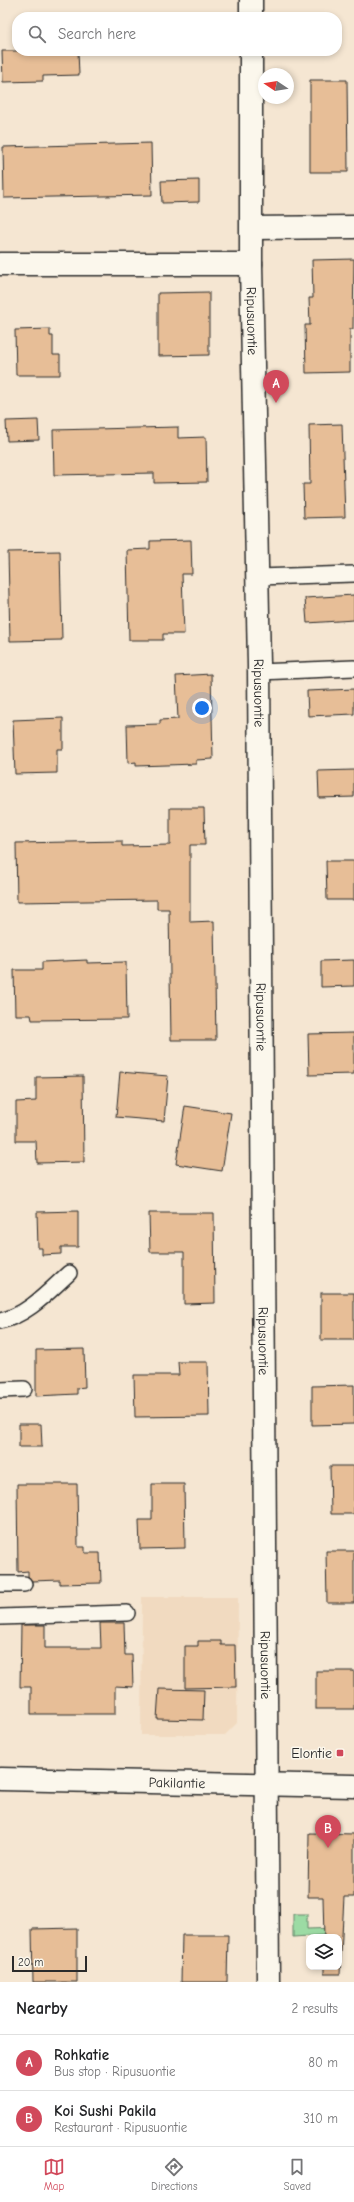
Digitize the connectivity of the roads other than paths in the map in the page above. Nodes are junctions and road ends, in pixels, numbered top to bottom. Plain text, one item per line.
1 (251, 0) edge
2 (251, 12) edge
3 (251, 56) edge
4 (354, 227) edge
5 (252, 228) junction
6 (0, 264) edge
7 (251, 264) junction
8 (354, 574) edge
9 (258, 577) junction
10 (354, 668) edge
11 (259, 672) junction
12 (69, 1273) dead end
13 (0, 1321) edge
14 (24, 1389) dead end
15 (0, 1390) edge
16 (0, 1584) edge
17 (24, 1584) dead end
18 (127, 1613) dead end
19 (0, 1617) edge
20 (0, 1779) edge
21 (266, 1784) junction
22 (354, 1786) edge
23 (268, 1982) edge

1 - 2 street
3 - 5 street, Ripusuontie
4 - 5 street
5 - 7 street, Ripusuontie
6 - 7 street
7 - 9 street, Ripusuontie
8 - 9 lane
9 - 11 street, Ripusuontie
10 - 11 lane
11 - 21 street, Ripusuontie
12 - 13 lane
14 - 15 lane
16 - 17 lane
18 - 19 lane
20 - 21 street, Pakilantie
21 - 22 street, Pakilantie
21 - 23 street, Ripusuontie

